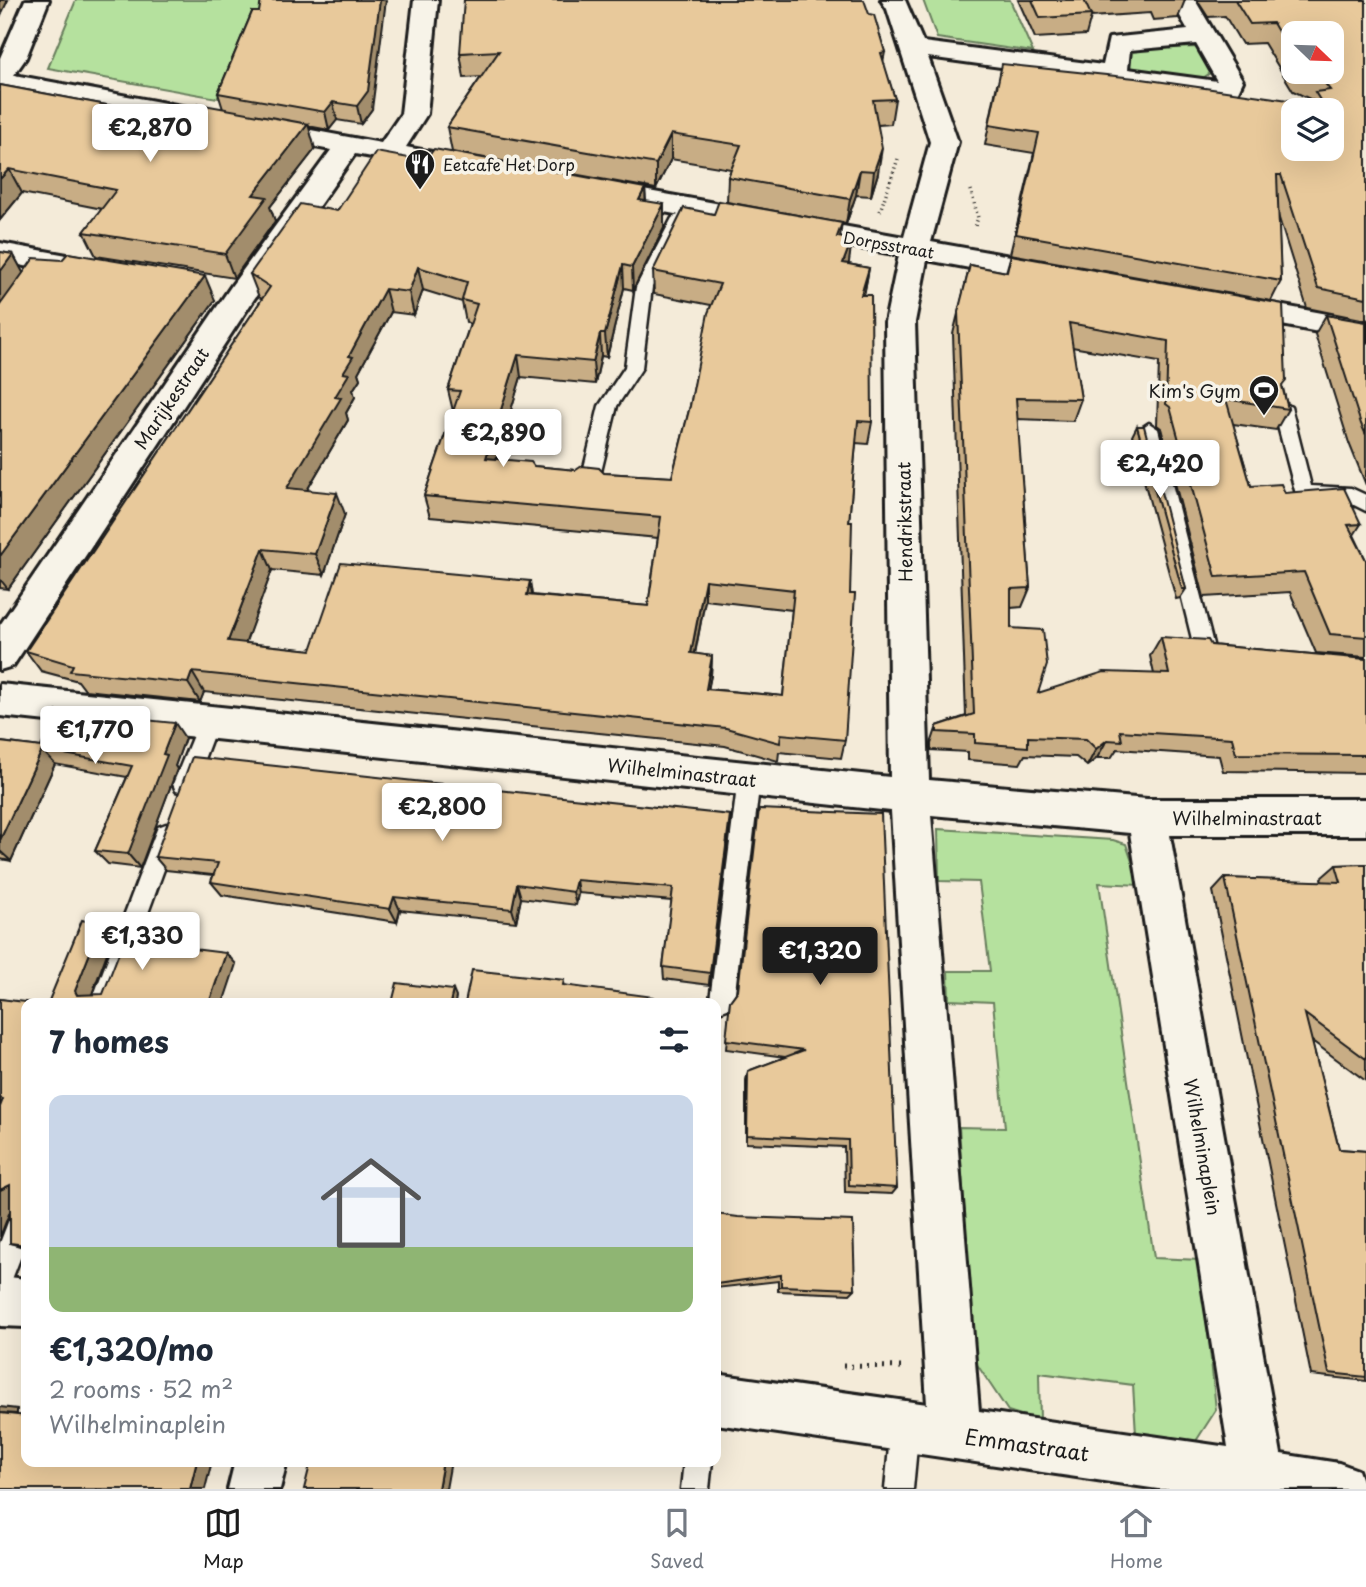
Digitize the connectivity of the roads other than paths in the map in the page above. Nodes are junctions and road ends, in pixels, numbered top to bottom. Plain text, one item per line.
1 (37, 0) edge
2 (426, 0) edge
3 (893, 0) edge
4 (1183, 0) edge
5 (1206, 36) junction
6 (913, 50) junction
7 (1115, 73) junction
8 (0, 79) edge
9 (348, 145) junction
10 (388, 153) junction
11 (510, 175) edge
12 (564, 185) edge
13 (686, 207) junction
14 (915, 248) junction
15 (0, 252) edge
16 (113, 272) edge
17 (1092, 281) edge
18 (1202, 301) edge
19 (1366, 331) edge
20 (1282, 407) edge
21 (1149, 429) dead end
22 (592, 476) edge
23 (1366, 504) edge
24 (0, 654) edge
25 (1232, 657) edge
26 (0, 700) edge
27 (208, 722) junction
28 (749, 779) junction
29 (910, 796) junction
30 (1147, 817) junction
31 (1366, 817) edge
32 (105, 998) edge
33 (722, 1000) dead end
34 (21, 1221) edge
35 (0, 1278) edge
36 (0, 1301) edge
37 (21, 1303) edge
38 (721, 1400) edge
39 (905, 1426) junction
40 (955, 1433) junction
41 (260, 1467) edge
42 (697, 1467) edge
43 (1260, 1483) edge
44 (254, 1489) edge
45 (695, 1489) edge
46 (899, 1489) edge
47 (1339, 1489) edge

1 - 8 street
2 - 10 street
3 - 6 street, Hendrikstraat
4 - 5 street
5 - 7 street
5 - 7 street
6 - 7 street
6 - 14 street, Hendrikstraat
8 - 9 street
9 - 10 street
9 - 24 street, Marijkestraat
10 - 11 street
12 - 13 street, Dorpsstraat
13 - 14 street, Dorpsstraat
13 - 22 lane
14 - 17 street, Dorpsstraat
14 - 29 street, Hendrikstraat
15 - 16 street
18 - 19 street
20 - 23 lane
21 - 25 lane
26 - 27 street, Wilhelminastraat
27 - 28 street, Wilhelminastraat
27 - 32 lane
28 - 29 street, Wilhelminastraat
28 - 33 lane
29 - 30 street, Wilhelminastraat
29 - 40 street
30 - 31 street, Wilhelminastraat
30 - 43 street, Wilhelminaplein
34 - 35 lane
36 - 37 street
38 - 39 street, Emmastraat
39 - 40 street, Emmastraat
39 - 46 lane
40 - 43 street, Emmastraat
41 - 44 street
42 - 45 lane
43 - 47 street, Emmastraat

